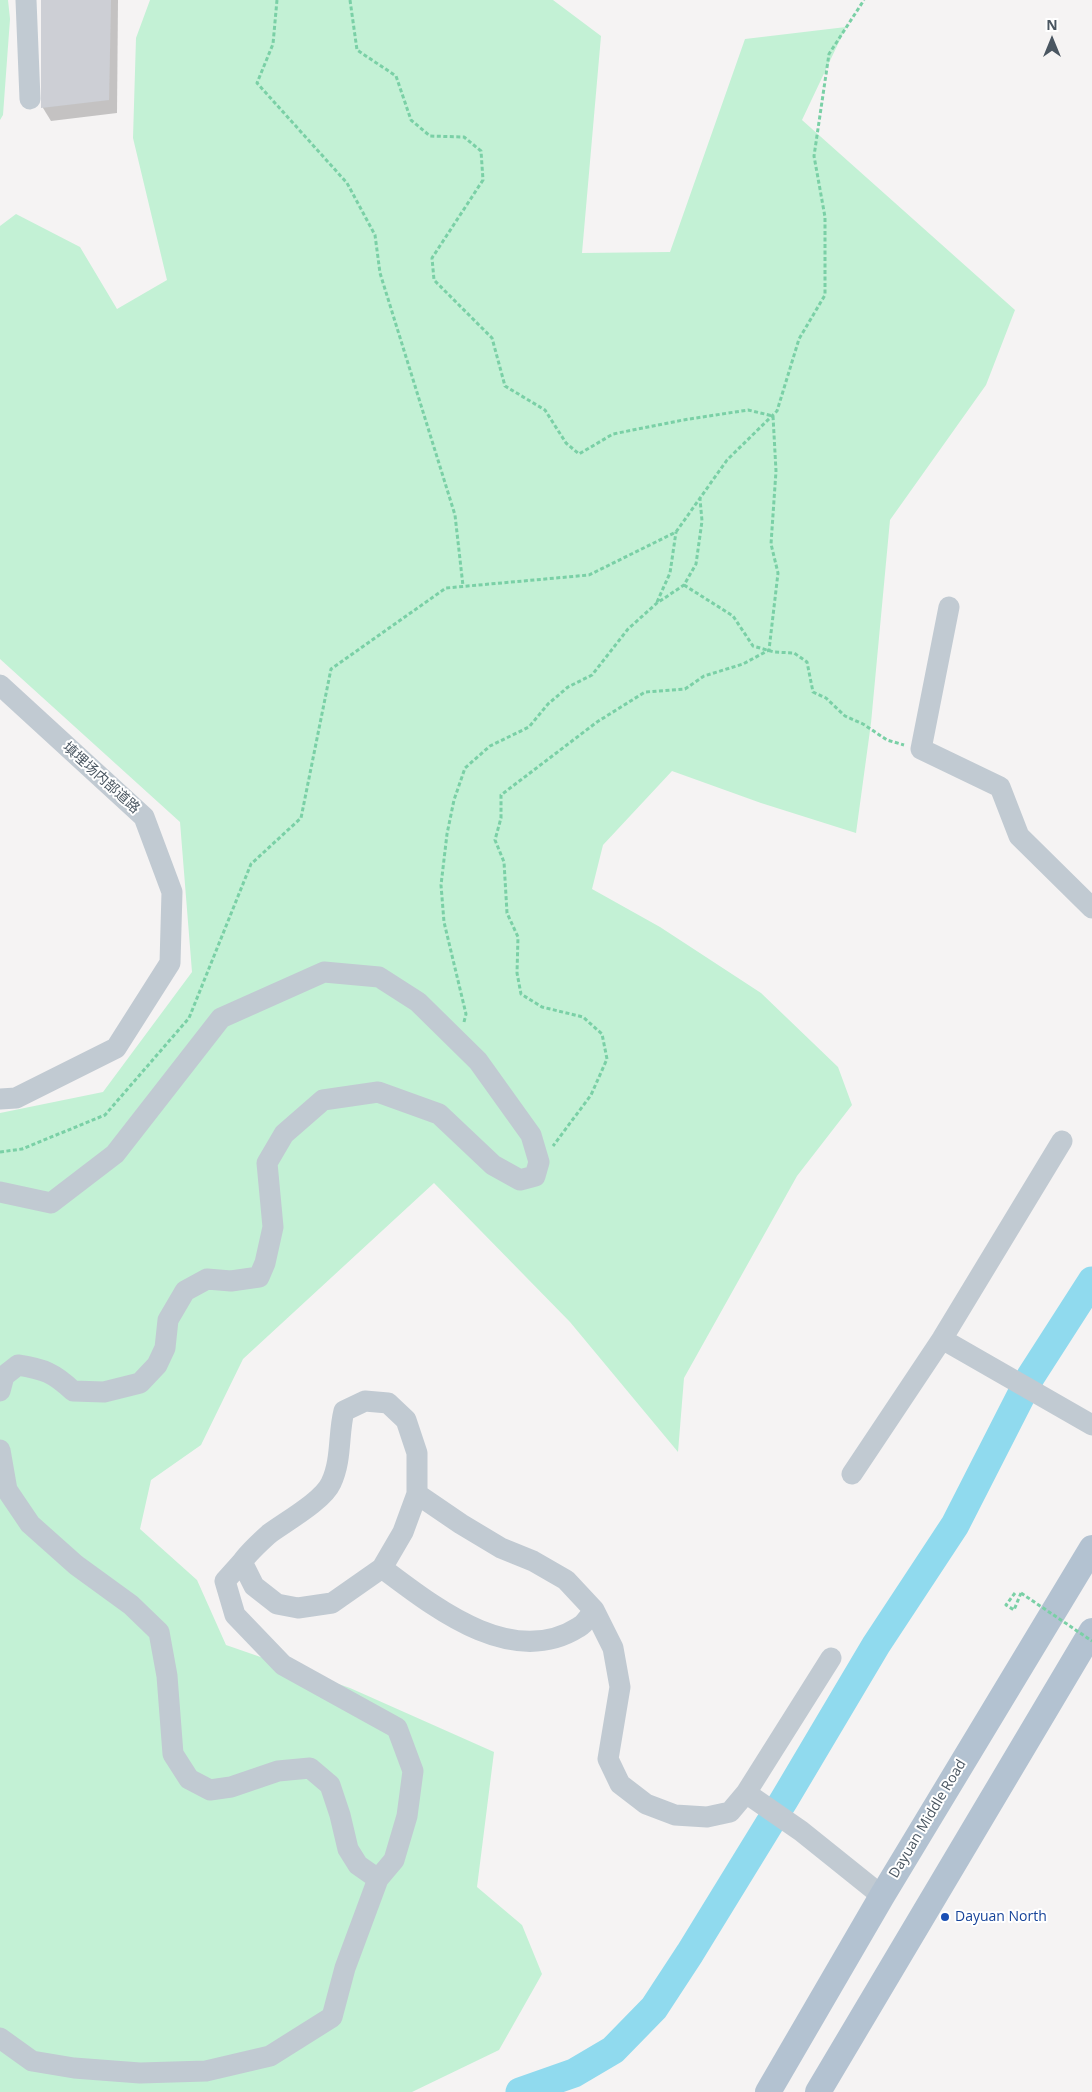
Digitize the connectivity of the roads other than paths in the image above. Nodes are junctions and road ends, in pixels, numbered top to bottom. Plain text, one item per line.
1 (26, 0) edge
2 (30, 99) dead end
3 (949, 607) dead end
4 (0, 685) edge
5 (1092, 908) edge
6 (0, 1099) edge
7 (1062, 1141) dead end
8 (0, 1192) edge
9 (942, 1339) junction
10 (0, 1391) edge
11 (1092, 1425) edge
12 (0, 1450) edge
13 (852, 1474) dead end
14 (418, 1494) junction
15 (1091, 1553) edge
16 (242, 1562) junction
17 (382, 1568) junction
18 (594, 1610) junction
19 (1092, 1631) edge
20 (831, 1658) dead end
21 (754, 1798) junction
22 (378, 1879) junction
23 (882, 1896) junction
24 (0, 2038) edge
25 (768, 2092) edge
26 (818, 2092) edge

1 - 2 street
3 - 5 street
4 - 6 street, 填埋场内部道路
7 - 9 street
8 - 10 street
9 - 11 street
9 - 13 street
12 - 22 street
14 - 16 street
14 - 17 street
14 - 18 street
15 - 23 main road, Dayuan Middle Road
16 - 17 street
16 - 22 street
17 - 18 street
18 - 21 street
19 - 26 main road
20 - 21 street
21 - 23 street
22 - 24 street
23 - 25 main road, Dayuan Middle Road

